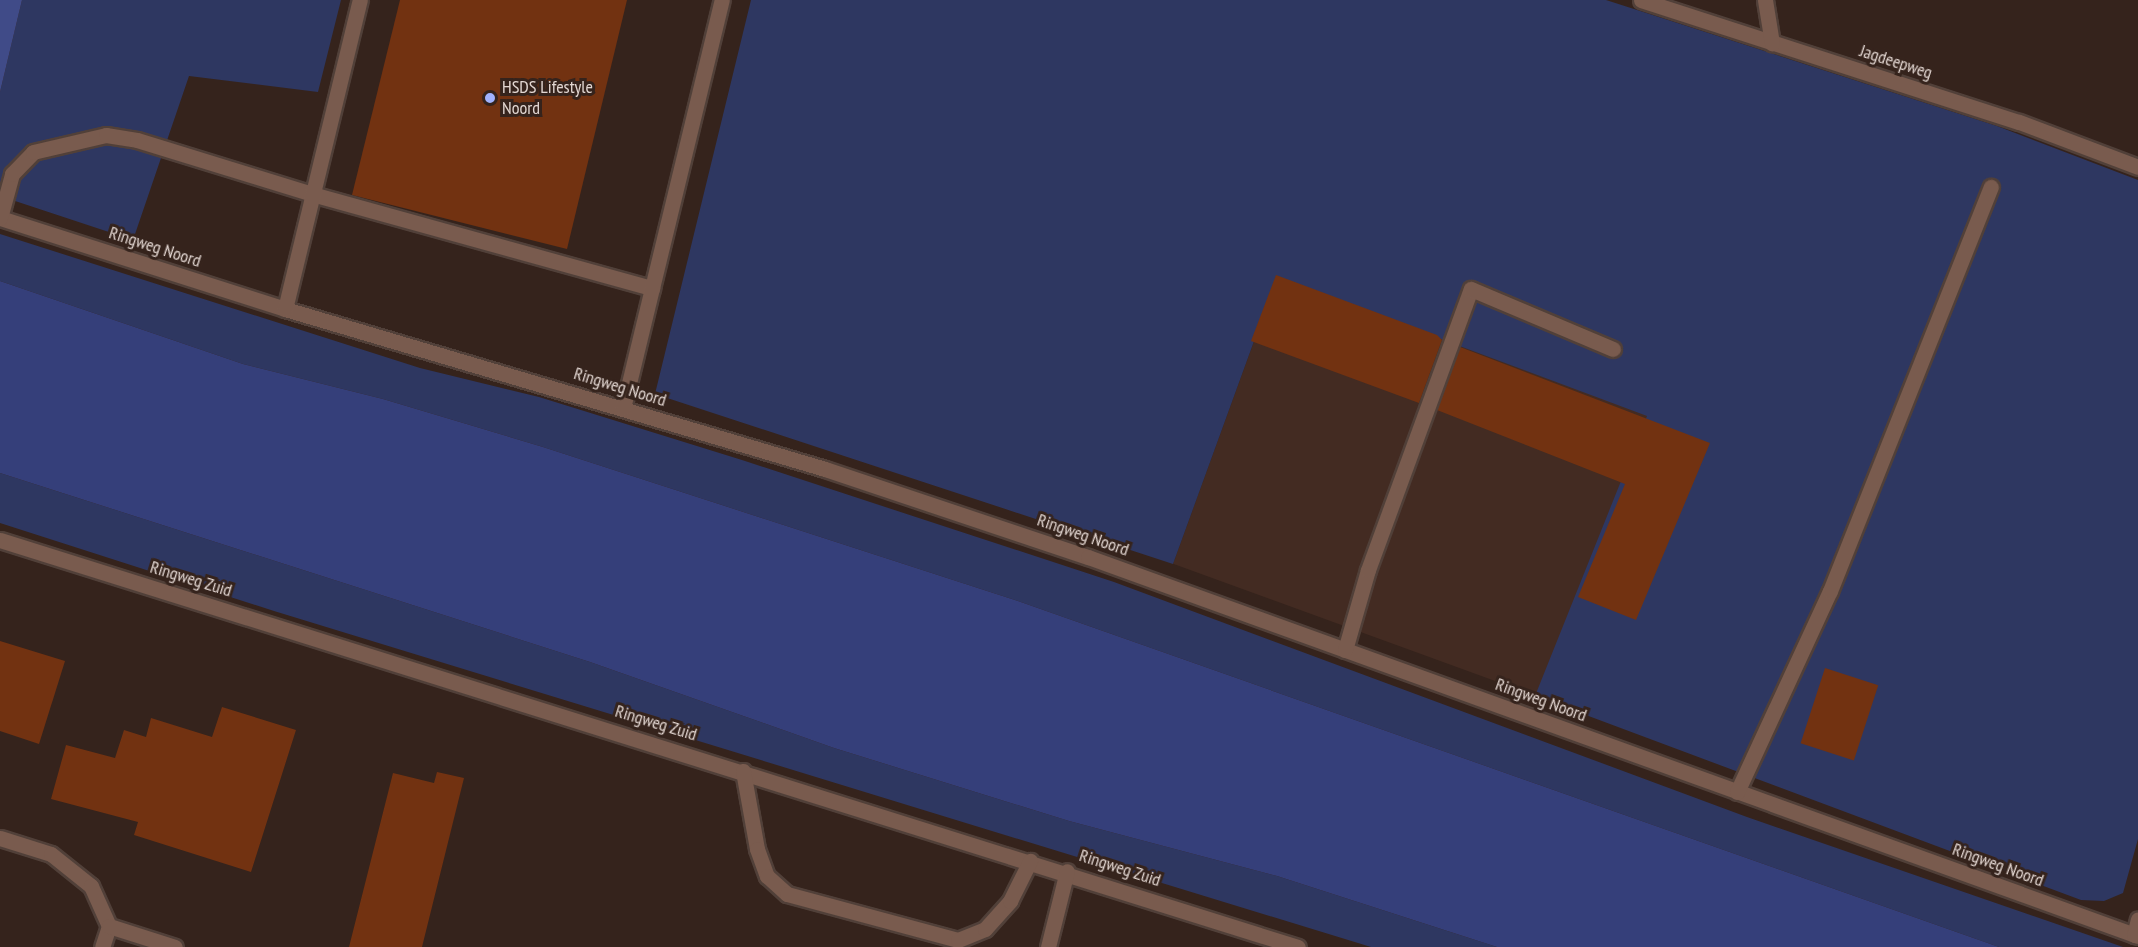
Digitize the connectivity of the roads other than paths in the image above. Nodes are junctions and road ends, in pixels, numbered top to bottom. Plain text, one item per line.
1 (360, 0) edge
2 (722, 0) edge
3 (1641, 0) edge
4 (1764, 0) edge
5 (1772, 44) junction
6 (2138, 167) edge
7 (1991, 187) dead end
8 (312, 194) junction
9 (0, 218) edge
10 (652, 288) junction
11 (285, 309) junction
12 (1613, 350) dead end
13 (623, 408) junction
14 (0, 540) edge
15 (1346, 650) junction
16 (743, 771) junction
17 (1737, 792) junction
18 (0, 838) edge
19 (1030, 861) junction
20 (1067, 871) junction
21 (2138, 919) edge
22 (109, 926) junction
23 (2136, 936) edge
24 (102, 947) edge
25 (175, 947) edge
26 (1048, 947) edge
27 (1298, 947) edge

1 - 8 street
2 - 10 street
3 - 5 street, Jagdeepweg
4 - 5 street
5 - 6 street, Jagdeepweg
7 - 17 street
8 - 9 street
8 - 10 street
8 - 11 street
9 - 11 street, Ringweg Noord
10 - 13 street
11 - 13 street, Ringweg Noord
12 - 15 street
13 - 15 street, Ringweg Noord
14 - 16 street, Ringweg Zuid
15 - 17 street, Ringweg Noord
16 - 19 street, Ringweg Zuid
16 - 19 street
17 - 23 street, Ringweg Noord
18 - 22 street
19 - 20 street, Ringweg Zuid
20 - 26 street
20 - 27 street, Ringweg Zuid
21 - 23 street
22 - 24 street
22 - 25 street

